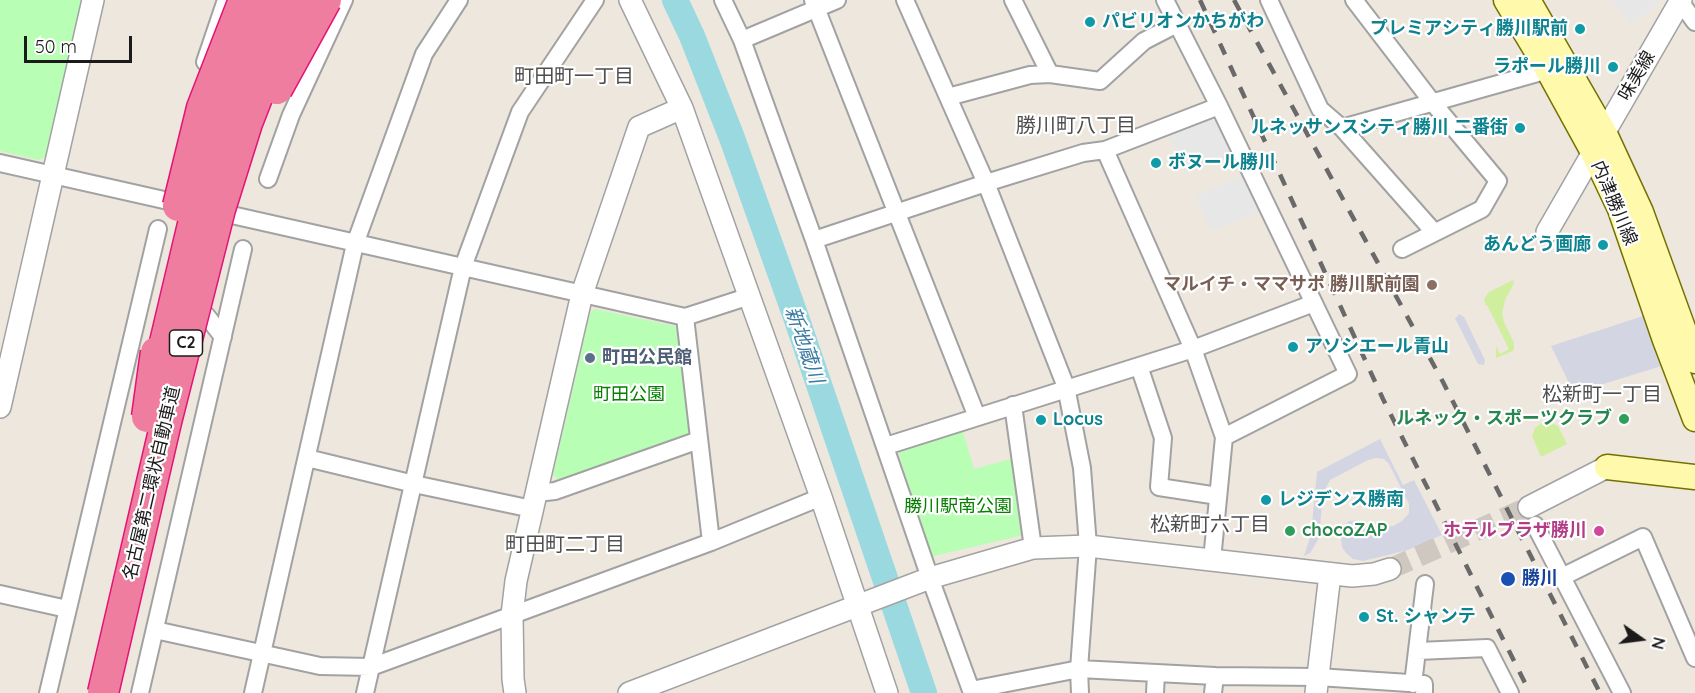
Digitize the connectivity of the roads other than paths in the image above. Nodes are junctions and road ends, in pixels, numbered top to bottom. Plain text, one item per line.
1 (93, 0) edge
2 (226, 0) edge
3 (244, 0) edge
4 (270, 0) edge
5 (295, 0) edge
6 (326, 0) edge
7 (344, 0) edge
8 (459, 0) edge
9 (594, 0) edge
10 (630, 0) edge
11 (723, 0) edge
12 (837, 0) edge
13 (905, 0) edge
14 (1013, 0) edge
15 (1165, 0) edge
16 (1269, 0) edge
17 (1354, 0) edge
18 (1506, 0) edge
19 (1528, 0) edge
20 (1680, 0) edge
21 (814, 4) edge
22 (1695, 22) edge
23 (1177, 24) junction
24 (213, 38) junction
25 (742, 40) junction
26 (313, 64) junction
27 (278, 70) dead end
28 (1548, 70) junction
29 (1050, 74) junction
30 (948, 97) junction
31 (267, 99) dead end
32 (1433, 103) junction
33 (1219, 106) junction
34 (682, 108) junction
35 (1342, 128) junction
36 (1599, 142) junction
37 (1104, 150) junction
38 (178, 160) dead end
39 (0, 163) edge
40 (53, 175) junction
41 (268, 179) dead end
42 (986, 183) junction
43 (897, 211) junction
44 (158, 229) dead end
45 (1434, 232) junction
46 (1547, 232) dead end
47 (814, 240) junction
48 (355, 244) junction
49 (243, 249) dead end
50 (1402, 249) dead end
51 (463, 267) junction
52 (582, 294) junction
53 (750, 296) junction
54 (1314, 303) junction
55 (206, 315) dead end
56 (685, 317) junction
57 (1682, 336) edge
58 (223, 337) junction
59 (1193, 349) junction
60 (1695, 361) edge
61 (1139, 366) junction
62 (189, 382) dead end
63 (1066, 387) junction
64 (117, 398) junction
65 (1013, 405) junction
66 (0, 407) edge
67 (977, 417) junction
68 (157, 419) junction
69 (1695, 419) edge
70 (1224, 436) junction
71 (699, 440) junction
72 (886, 446) junction
73 (307, 458) junction
74 (1607, 466) joint
75 (1695, 477) edge
76 (414, 484) junction
77 (1218, 496) junction
78 (821, 497) junction
79 (534, 501) junction
80 (1532, 516) joint
81 (711, 542) junction
82 (1088, 546) junction
83 (1033, 549) junction
84 (1212, 560) junction
85 (1390, 569) tunnel mouth
86 (1330, 574) junction
87 (1562, 577) junction
88 (929, 579) junction
89 (1425, 584) dead end
90 (0, 594) edge
91 (859, 605) junction
92 (67, 609) junction
93 (512, 615) junction
94 (155, 630) junction
95 (1418, 651) junction
96 (261, 654) junction
97 (1695, 658) edge
98 (371, 667) junction
99 (1079, 669) junction
100 (1156, 674) junction
101 (1215, 676) junction
102 (1317, 685) edge
103 (1419, 688) edge
104 (972, 691) edge
105 (48, 693) edge
106 (82, 693) edge
107 (103, 693) edge
108 (140, 693) edge
109 (253, 693) edge
110 (365, 693) edge
111 (515, 693) edge
112 (629, 693) edge
113 (886, 693) edge
114 (1080, 693) edge
115 (1155, 693) edge
116 (1214, 693) edge
117 (1510, 693) edge
118 (1622, 693) edge

1 - 40 street
2 - 24 street
3 - 68 highway, bridge
4 - 68 highway, 名古屋第二環状自動車道 / C2, bridge
5 - 68 highway, 名古屋第二環状自動車道 / C2, bridge
6 - 68 highway, bridge
7 - 26 street
8 - 48 street
9 - 51 street
10 - 34 street
11 - 25 street
12 - 21 street
13 - 30 street
14 - 29 street
15 - 23 street
16 - 35 street
17 - 32 street
18 - 28 main road, 内津勝川線
19 - 36 main road, 内津勝川線
20 - 22 street
20 - 36 street, 味美線
21 - 25 street
21 - 43 street
23 - 29 street
23 - 33 street
24 - 31 street
24 - 38 street
25 - 47 street
26 - 27 street
26 - 41 street
28 - 32 street
28 - 36 main road, 内津勝川線
29 - 30 street
30 - 42 street
32 - 35 street
32 - 45 street
33 - 37 street
33 - 54 street
34 - 52 street
34 - 53 street
35 - 45 street
36 - 46 street, 味美線
36 - 57 main road, 内津勝川線
37 - 42 street
37 - 59 street
39 - 40 street
40 - 48 street
40 - 66 street
42 - 43 street
42 - 63 street
43 - 47 street
43 - 67 street
44 - 64 street
45 - 50 street
47 - 72 street
48 - 51 street
48 - 73 street
49 - 58 street
51 - 52 street
51 - 76 street
52 - 56 street
52 - 79 street
53 - 56 street
53 - 78 street
54 - 59 street
54 - 70 street
55 - 58 street
56 - 71 street
57 - 60 main road, 内津勝川線
57 - 69 main road, 内津勝川線
58 - 94 street
59 - 61 street
59 - 70 street
61 - 63 street
61 - 77 street
62 - 64 street
63 - 65 street
63 - 82 street
64 - 92 street
65 - 67 street
65 - 83 street
67 - 72 street
68 - 106 highway, 名古屋第二環状自動車道 / C2
68 - 107 highway, 名古屋第二環状自動車道 / C2, bridge
70 - 77 street
71 - 79 street
71 - 81 street
72 - 88 street
73 - 76 street
73 - 96 street
74 - 75 main road
74 - 80 street
76 - 79 street
76 - 98 street
77 - 84 street
78 - 81 street
78 - 91 street
79 - 93 street
80 - 87 street
81 - 93 street
82 - 83 street
82 - 84 street
82 - 99 street
83 - 88 street
84 - 86 street
85 - 86 street
86 - 102 street
87 - 97 street
87 - 118 street
88 - 91 street
88 - 104 street
89 - 95 street
90 - 92 street
91 - 112 street
91 - 113 street
92 - 105 street
93 - 98 street
93 - 111 street
94 - 96 street
94 - 108 street
95 - 103 street
95 - 117 street
96 - 98 street
96 - 109 street
98 - 110 street
99 - 100 street
99 - 104 street
99 - 114 street
100 - 101 street
100 - 115 street
101 - 102 street
101 - 116 street
102 - 103 street

